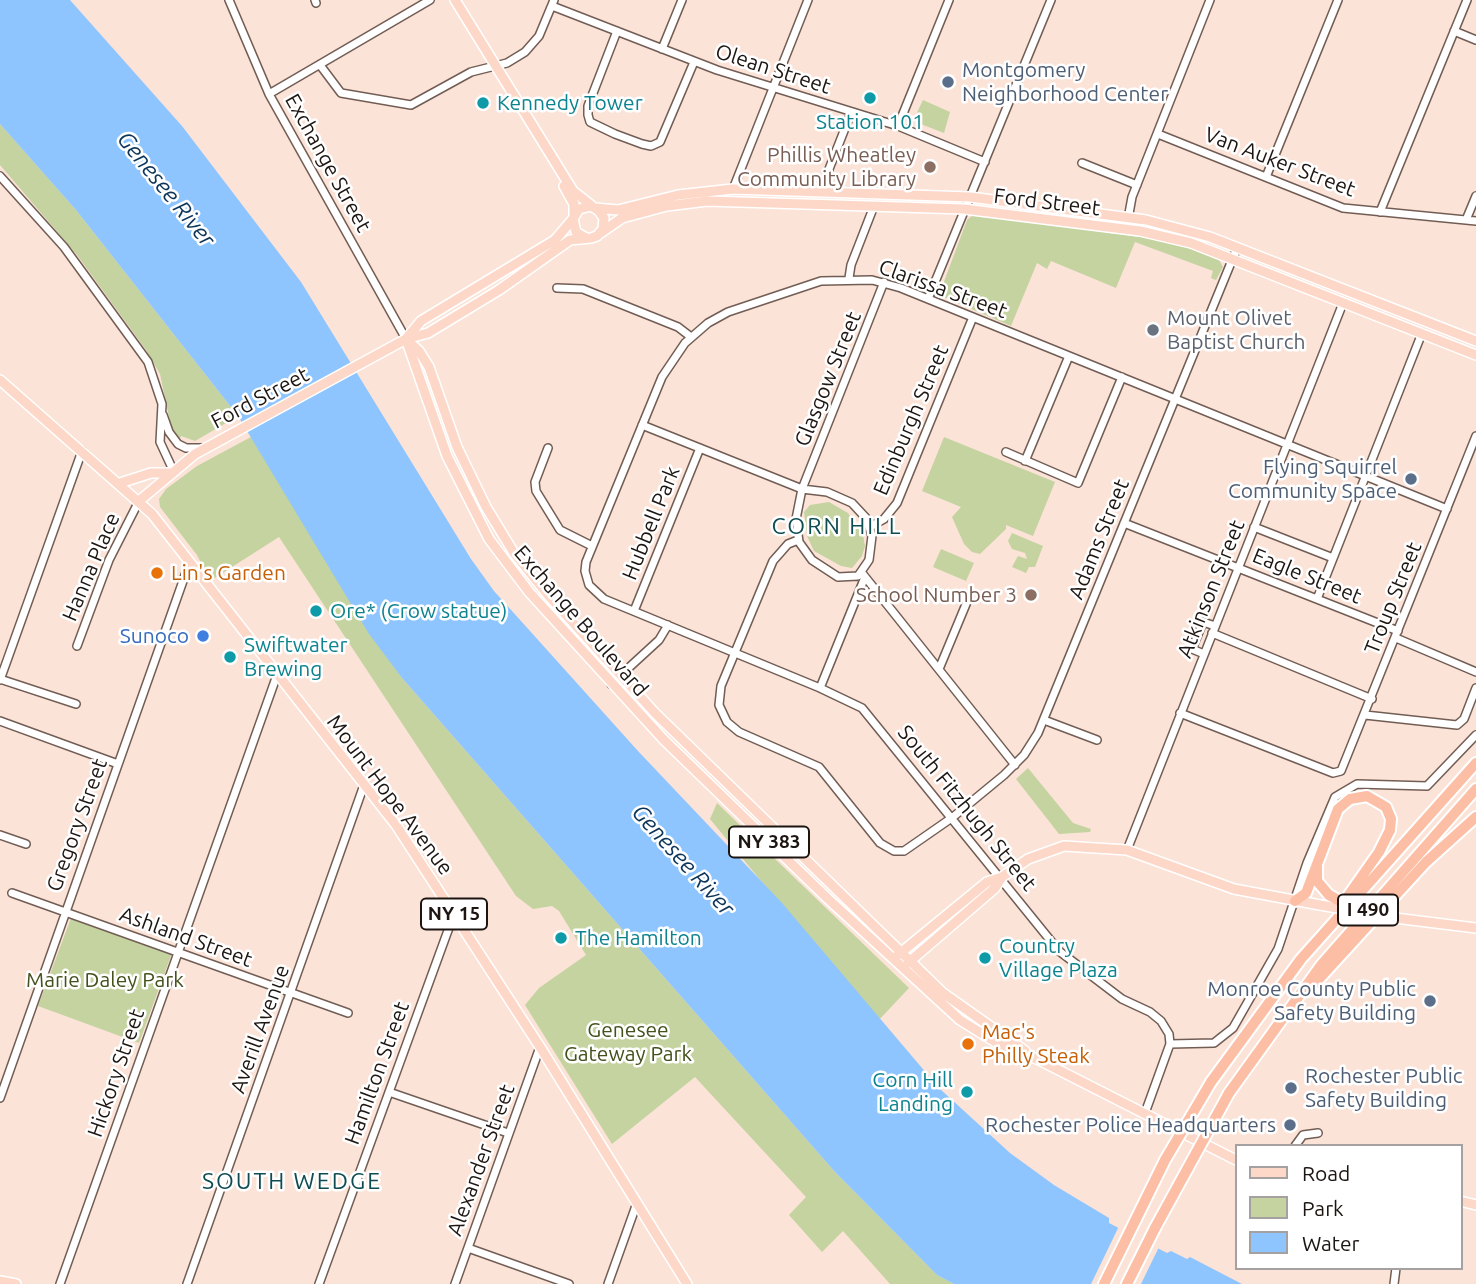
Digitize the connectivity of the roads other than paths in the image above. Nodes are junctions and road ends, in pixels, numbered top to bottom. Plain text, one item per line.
1 (229, 0) edge
2 (430, 0) edge
3 (455, 0) edge
4 (682, 0) edge
5 (808, 0) edge
6 (949, 0) edge
7 (1051, 0) edge
8 (1210, 0) edge
9 (1338, 0) edge
10 (1466, 0) edge
11 (553, 3) edge
12 (1454, 31) junction
13 (617, 32) junction
14 (1476, 40) edge
15 (662, 49) junction
16 (694, 62) junction
17 (320, 65) junction
18 (494, 65) junction
19 (773, 88) junction
20 (269, 94) junction
21 (851, 113) junction
22 (528, 120) junction
23 (898, 127) junction
24 (1158, 134) junction
25 (985, 162) junction
26 (1082, 163) dead end
27 (0, 176) edge
28 (1266, 177) junction
29 (1137, 185) junction
30 (733, 189) junction
31 (820, 192) junction
32 (1476, 196) edge
33 (970, 197) junction
34 (874, 206) junction
35 (594, 207) junction
36 (964, 209) junction
37 (1380, 212) junction
38 (574, 217) junction
39 (1128, 217) junction
40 (1466, 220) junction
41 (1476, 221) edge
42 (1126, 230) junction
43 (599, 234) junction
44 (586, 238) junction
45 (1237, 248) junction
46 (1233, 259) junction
47 (849, 278) junction
48 (884, 282) junction
49 (557, 288) dead end
50 (928, 299) junction
51 (1343, 303) junction
52 (972, 317) junction
53 (1422, 333) junction
54 (691, 337) junction
55 (407, 339) junction
56 (1476, 341) edge
57 (1476, 355) edge
58 (1069, 356) junction
59 (1122, 377) junction
60 (0, 380) edge
61 (1175, 399) junction
62 (163, 414) junction
63 (642, 425) junction
64 (1476, 436) edge
65 (1287, 444) junction
66 (209, 446) junction
67 (548, 448) dead end
68 (700, 448) junction
69 (82, 451) junction
70 (1006, 452) dead end
71 (1026, 461) junction
72 (171, 472) junction
73 (1366, 477) junction
74 (120, 483) junction
75 (802, 489) junction
76 (139, 501) junction
77 (1447, 509) junction
78 (1124, 523) junction
79 (870, 527) junction
80 (1254, 527) junction
81 (798, 540) junction
82 (592, 546) junction
83 (1333, 558) junction
84 (189, 564) junction
85 (1238, 568) junction
86 (864, 575) junction
87 (969, 597) dead end
88 (1317, 599) junction
89 (634, 611) junction
90 (668, 625) junction
91 (1213, 630) junction
92 (1397, 635) junction
93 (78, 646) dead end
94 (735, 652) junction
95 (1204, 654) junction
96 (939, 669) junction
97 (1476, 672) edge
98 (277, 675) junction
99 (620, 675) junction
100 (0, 679) edge
101 (611, 684) junction
102 (820, 688) junction
103 (1476, 689) edge
104 (1372, 699) junction
105 (76, 704) dead end
106 (1180, 713) junction
107 (1365, 715) junction
108 (0, 720) edge
109 (1044, 720) junction
110 (1476, 735) edge
111 (1097, 740) dead end
112 (1476, 761) edge
113 (118, 764) junction
114 (1015, 765) junction
115 (364, 785) junction
116 (1476, 789) edge
117 (953, 817) junction
118 (1476, 817) edge
119 (0, 835) edge
120 (26, 844) dead end
121 (1127, 849) junction
122 (1319, 857) junction
123 (1002, 877) junction
124 (12, 893) dead end
125 (1295, 901) junction
126 (1360, 912) junction
127 (65, 913) junction
128 (454, 914) junction
129 (1476, 928) edge
130 (1309, 949) junction
131 (177, 952) junction
132 (897, 956) junction
133 (910, 961) junction
134 (902, 969) junction
135 (291, 993) junction
136 (348, 1013) dead end
137 (1267, 1037) junction
138 (1170, 1044) junction
139 (540, 1047) junction
140 (1039, 1060) junction
141 (389, 1092) junction
142 (0, 1098) edge
143 (1145, 1113) junction
144 (508, 1133) junction
145 (1318, 1133) dead end
146 (1296, 1144) edge
147 (1234, 1159) edge
148 (637, 1203) junction
149 (468, 1248) junction
150 (0, 1281) edge
151 (16, 1284) edge
152 (60, 1284) edge
153 (187, 1284) edge
154 (319, 1284) edge
155 (456, 1284) edge
156 (569, 1284) edge
157 (608, 1284) edge
158 (687, 1284) edge
159 (1104, 1284) edge
160 (1128, 1284) edge

1 - 20 street, Exchange Street
2 - 17 street
3 - 18 main road
4 - 15 street
5 - 19 street
6 - 23 street
7 - 25 street
8 - 24 street
9 - 28 street
10 - 12 street
11 - 13 street, Olean Street
11 - 18 street
12 - 14 street
12 - 37 street
13 - 15 street, Olean Street
13 - 16 street
15 - 16 street, Olean Street
16 - 19 street, Olean Street
17 - 18 street
17 - 20 street
18 - 22 main road
19 - 21 street, Olean Street
19 - 30 street
20 - 55 street, Exchange Street
21 - 23 street, Olean Street
21 - 31 street
22 - 35 main road
22 - 38 main road
23 - 25 street, Olean Street
24 - 28 street, Van Auker Street
24 - 29 street
25 - 33 street
26 - 29 street
27 - 62 street
28 - 37 street, Van Auker Street
29 - 39 street
30 - 31 main road, Ford Street
30 - 35 main road, Ford Street
31 - 33 main road, Ford Street
32 - 40 street
33 - 36 street
33 - 39 main road, Ford Street
34 - 36 main road, Ford Street
34 - 43 main road, Ford Street
34 - 47 street
35 - 38 main road
35 - 43 main road
36 - 42 main road, Ford Street
36 - 50 street
37 - 40 street, Van Auker Street
38 - 44 main road
38 - 55 main road, Ford Street
39 - 42 street
39 - 45 main road, Ford Street
40 - 41 street, Van Auker Street
42 - 46 main road, Ford Street
43 - 44 main road
44 - 55 main road, Ford Street
45 - 46 street, Adams Street
45 - 56 main road, Ford Street
46 - 51 main road, Ford Street
46 - 61 street, Adams Street
47 - 48 street, Clarissa Street
47 - 54 street, Clarissa Street
48 - 50 street, Clarissa Street
48 - 75 street, Glasgow Street
49 - 54 street
50 - 52 street, Clarissa Street
51 - 53 main road, Ford Street
51 - 65 street, Atkinson Street
52 - 58 street, Clarissa Street
52 - 79 street, Edinburgh Street
53 - 57 main road, Ford Street
53 - 73 street
54 - 63 street, Clarissa Street
55 - 66 main road, Ford Street
55 - 99 main road, Exchange Boulevard / NY 383
55 - 101 main road, Exchange Boulevard / NY 383
58 - 59 street, Clarissa Street
58 - 71 street
59 - 61 street, Clarissa Street
59 - 71 street
60 - 69 main road, Mount Hope Avenue / NY 15
61 - 65 street, Clarissa Street
61 - 78 street, Adams Street
62 - 66 street
62 - 72 street
63 - 68 street
63 - 82 street, Clarissa Street
64 - 77 street, Troup Street
65 - 73 street, Clarissa Street
65 - 80 street, Atkinson Street
66 - 72 main road, Ford Street
67 - 82 street
68 - 75 street
68 - 89 street, Hubbell Park
69 - 74 main road, Mount Hope Avenue / NY 15
69 - 100 street
70 - 71 street
72 - 74 main road
72 - 76 main road, Ford Street
73 - 77 street, Clarissa Street
73 - 83 street
74 - 76 main road, Mount Hope Avenue / NY 15
75 - 79 street
75 - 81 street
76 - 84 main road, Mount Hope Avenue / NY 15
76 - 93 street, Hanna Place
77 - 92 street, Troup Street
78 - 85 street, Eagle Street
78 - 109 street, Adams Street
79 - 86 street
80 - 83 street
80 - 85 street, Atkinson Street
81 - 86 street
81 - 94 street
82 - 89 street, Clarissa Street
83 - 88 street
84 - 98 main road, Mount Hope Avenue / NY 15
84 - 113 street, Gregory Street
85 - 88 street, Eagle Street
85 - 91 street, Atkinson Street
86 - 96 street
86 - 102 street
87 - 96 street
88 - 92 street, Eagle Street
89 - 90 street, South Fitzhugh Street
90 - 94 street, South Fitzhugh Street
90 - 99 street
91 - 95 street, Atkinson Street
91 - 95 street
91 - 104 street
92 - 97 street, Eagle Street
92 - 104 street, Troup Street
94 - 102 street, South Fitzhugh Street
94 - 117 street, Adams Street
95 - 106 street, Atkinson Street
96 - 114 street
98 - 115 main road, Mount Hope Avenue / NY 15
98 - 131 street, Hickory Street
99 - 101 street
99 - 132 main road, Exchange Boulevard / NY 383
100 - 105 street
101 - 132 main road, Exchange Boulevard / NY 383
102 - 117 street, South Fitzhugh Street
103 - 107 street
104 - 107 street, Troup Street
106 - 107 street, Troup Street
106 - 121 street, Atkinson Street
108 - 113 street
109 - 111 street
109 - 114 street, Adams Street
110 - 125 street
112 - 130 highway, I 490
113 - 127 street, Gregory Street
114 - 117 street, Adams Street
115 - 128 main road, Mount Hope Avenue / NY 15
115 - 135 street, Averill Avenue
116 - 137 highway, I 490
117 - 123 street, South Fitzhugh Street
118 - 137 highway
119 - 120 street
121 - 123 main road
121 - 125 main road
122 - 125 highway
122 - 126 highway, bridge
122 - 130 highway
123 - 132 main road
123 - 133 main road
123 - 138 street, South Fitzhugh Street
124 - 127 street, Ashland Street
125 - 126 main road, bridge
125 - 138 street
126 - 129 main road, bridge
127 - 131 street, Ashland Street
127 - 142 street, Gregory Street
128 - 139 main road, Mount Hope Avenue / NY 15
128 - 141 street, Hamilton Street
130 - 159 highway, I 490, bridge
131 - 135 street, Ashland Street
131 - 152 street, Hickory Street
132 - 133 main road, Exchange Boulevard / NY 383
132 - 134 main road, Exchange Boulevard / NY 383
133 - 134 main road
133 - 140 main road, Exchange Boulevard / NY 383
134 - 140 main road, Exchange Boulevard / NY 383
135 - 136 street, Ashland Street
135 - 153 street, Averill Avenue
137 - 160 highway, I 490, bridge
138 - 143 street
139 - 144 street, Alexander Street
139 - 148 main road, Mount Hope Avenue / NY 15
140 - 143 main road, Exchange Boulevard / NY 383
141 - 144 street
141 - 154 street, Hamilton Street
143 - 147 main road, Exchange Boulevard / NY 383
144 - 149 street, Alexander Street
145 - 146 street
148 - 157 street
148 - 158 main road, Mount Hope Avenue / NY 15
149 - 155 street, Alexander Street
149 - 156 street
150 - 151 main road

